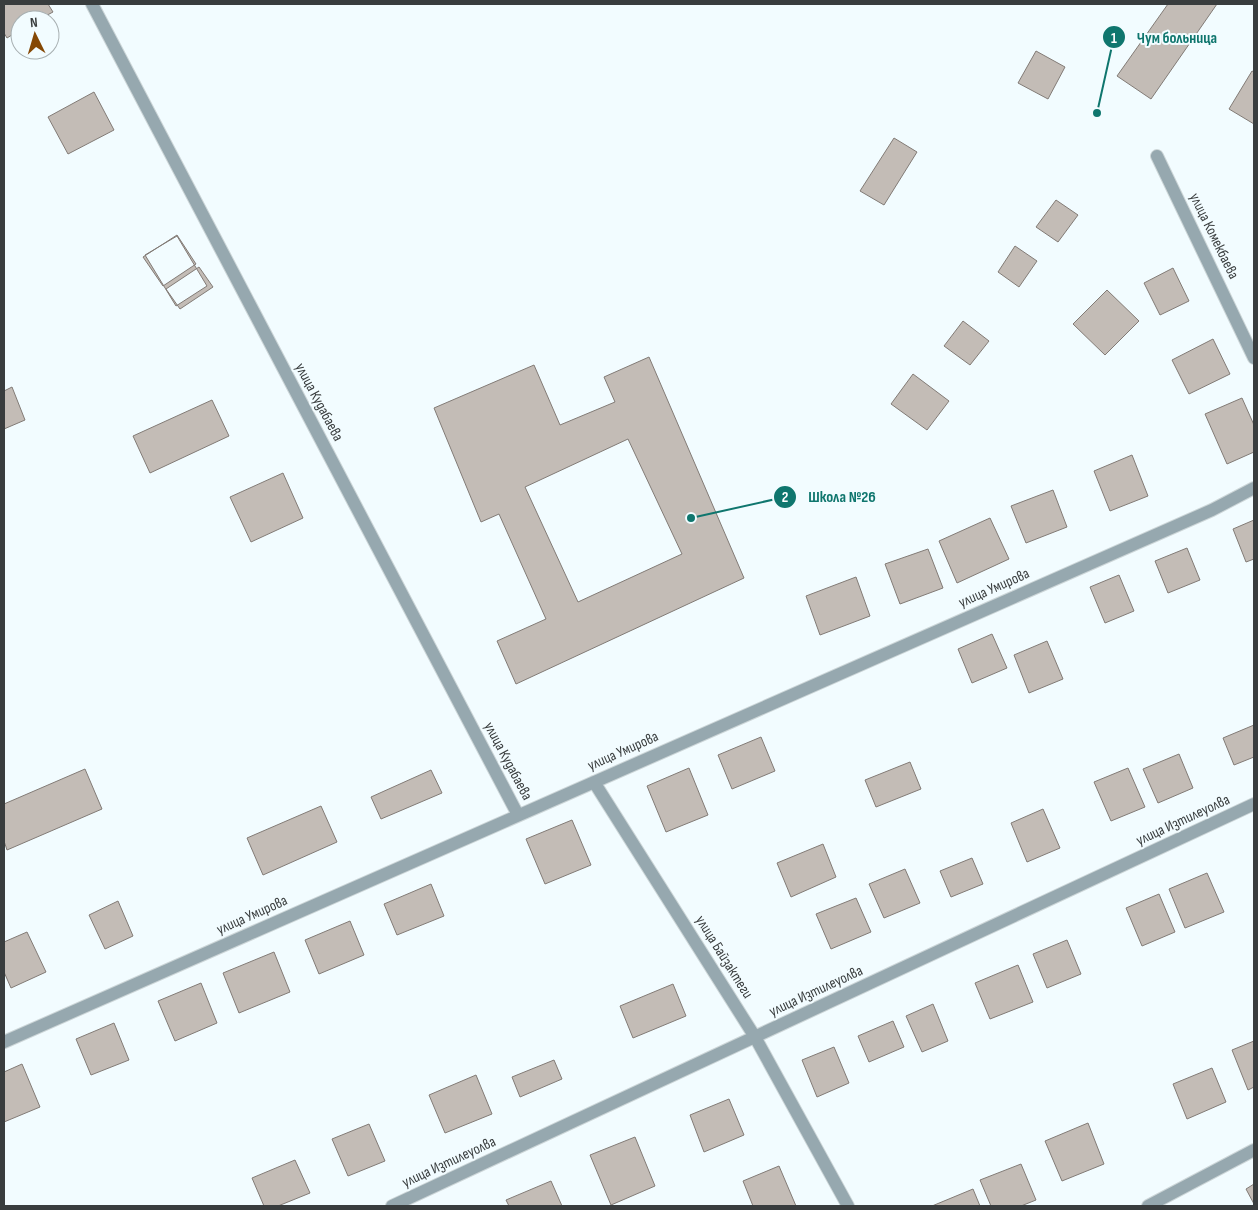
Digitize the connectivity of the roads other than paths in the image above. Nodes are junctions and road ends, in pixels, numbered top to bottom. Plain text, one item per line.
1 (92, 4) edge
2 (1157, 156) dead end
3 (1254, 358) edge
4 (1254, 488) edge
5 (594, 782) junction
6 (1254, 804) edge
7 (518, 815) junction
8 (755, 1037) junction
9 (4, 1042) edge
10 (1254, 1150) edge
11 (392, 1206) edge
12 (848, 1206) edge
13 (1148, 1206) edge

1 - 7 street, улица Кудабаева
2 - 3 street, улица Комекбаева
4 - 5 street, улица Умирова
5 - 7 street, улица Умирова
5 - 8 street, улица Байзактеги
6 - 8 street, улица Изтилеуолва
7 - 9 street, улица Умирова
8 - 11 street, улица Изтилеуолва
8 - 12 street, улица Байзактеги
10 - 13 street

